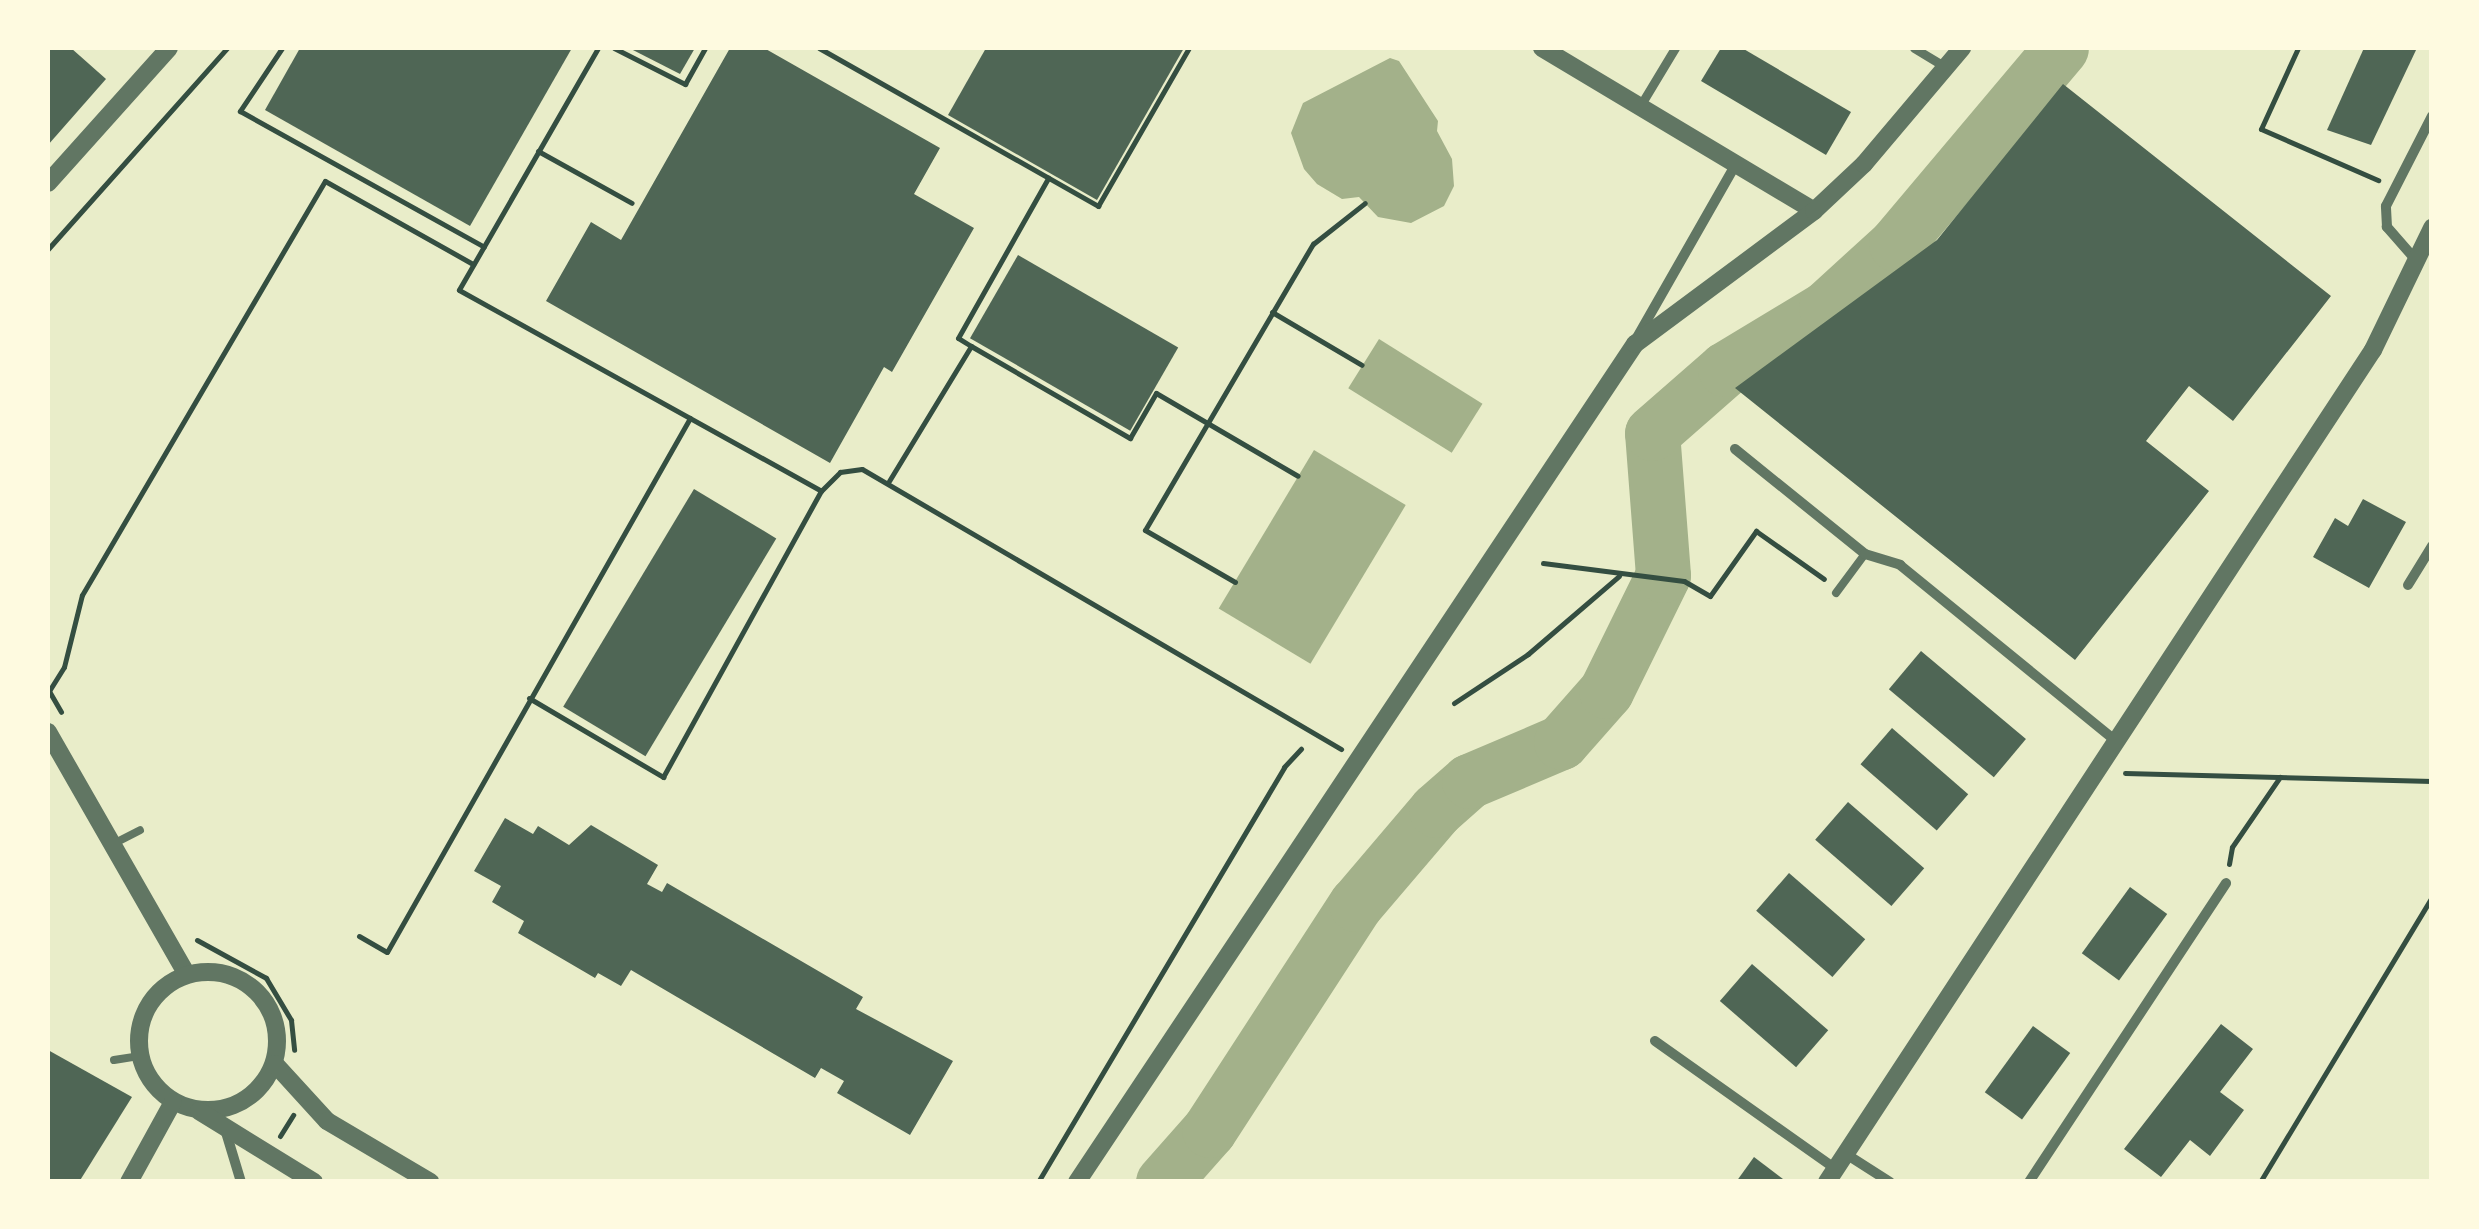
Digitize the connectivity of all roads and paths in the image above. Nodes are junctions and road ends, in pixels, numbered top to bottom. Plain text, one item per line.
1 (169, 48) edge
2 (227, 48) edge
3 (282, 48) edge
4 (598, 48) edge
5 (614, 48) edge
6 (705, 48) edge
7 (819, 48) edge
8 (1189, 48) edge
9 (1542, 48) edge
10 (1675, 48) edge
11 (1914, 48) edge
12 (1962, 48) edge
13 (2298, 48) edge
14 (1946, 67) junction
15 (1640, 106) junction
16 (2432, 116) edge
17 (538, 151) junction
18 (1736, 164) junction
19 (1048, 178) junction
20 (48, 183) edge
21 (2394, 188) junction
22 (632, 203) dead end
23 (1365, 203) dead end
24 (1814, 211) junction
25 (2432, 228) edge
26 (484, 247) junction
27 (48, 249) edge
28 (2415, 259) junction
29 (474, 264) junction
30 (1272, 312) junction
31 (1635, 344) junction
32 (971, 346) junction
33 (1362, 365) dead end
34 (690, 418) junction
35 (1208, 423) junction
36 (1735, 449) dead end
37 (1298, 476) dead end
38 (888, 482) junction
39 (821, 491) junction
40 (2432, 546) edge
41 (1866, 554) junction
42 (1543, 563) dead end
43 (1619, 576) junction
44 (1235, 582) dead end
45 (2408, 585) dead end
46 (1837, 591) joint
47 (48, 690) edge
48 (529, 698) junction
49 (1454, 703) dead end
50 (66, 722) dead end
51 (48, 732) edge
52 (1301, 749) dead end
53 (1341, 749) dead end
54 (2112, 750) junction
55 (2280, 777) junction
56 (2432, 781) edge
57 (140, 830) dead end
58 (110, 845) junction
59 (2226, 883) joint
60 (2432, 896) edge
61 (191, 936) dead end
62 (359, 936) dead end
63 (186, 973) junction
64 (1655, 1041) dead end
65 (140, 1056) junction
66 (114, 1060) dead end
67 (274, 1064) junction
68 (302, 1066) dead end
69 (172, 1102) junction
70 (199, 1111) junction
71 (225, 1129) junction
72 (1836, 1168) edge
73 (129, 1182) edge
74 (241, 1182) edge
75 (314, 1182) edge
76 (430, 1182) edge
77 (1038, 1182) edge
78 (1078, 1182) edge
79 (1890, 1182) edge
80 (2029, 1182) edge
81 (2260, 1182) edge

1 - 20 street
2 - 27 path
3 - 26 path
4 - 17 path
5 - 6 path
7 - 19 path
8 - 19 path
9 - 15 street
10 - 15 street
11 - 14 street
12 - 14 street
13 - 21 path
14 - 24 street
15 - 18 street
16 - 21 street
17 - 22 path
17 - 26 path
18 - 24 street
18 - 31 street
19 - 32 path
21 - 28 street
23 - 30 path
24 - 31 street
25 - 28 street
26 - 29 path
28 - 54 street
29 - 34 path
29 - 47 path
30 - 33 path
30 - 35 path
31 - 78 street
32 - 35 path
32 - 38 path
34 - 39 path
34 - 48 path
35 - 37 path
35 - 44 path
36 - 41 street
38 - 39 path
38 - 53 path
39 - 48 path
40 - 45 street
41 - 46 lane
41 - 54 street
42 - 43 path
43 - 46 path
43 - 49 path
47 - 50 path
48 - 62 path
51 - 58 street
52 - 77 path
54 - 55 path
54 - 72 street
55 - 56 path
55 - 59 path
57 - 58 lane
58 - 63 street
59 - 80 street
60 - 81 path
61 - 68 path
63 - 65 street
63 - 67 street
64 - 72 street
65 - 66 lane
65 - 69 street
67 - 70 street
67 - 76 street
69 - 70 street
69 - 73 street
70 - 71 street
71 - 74 street
71 - 75 street
72 - 79 street

